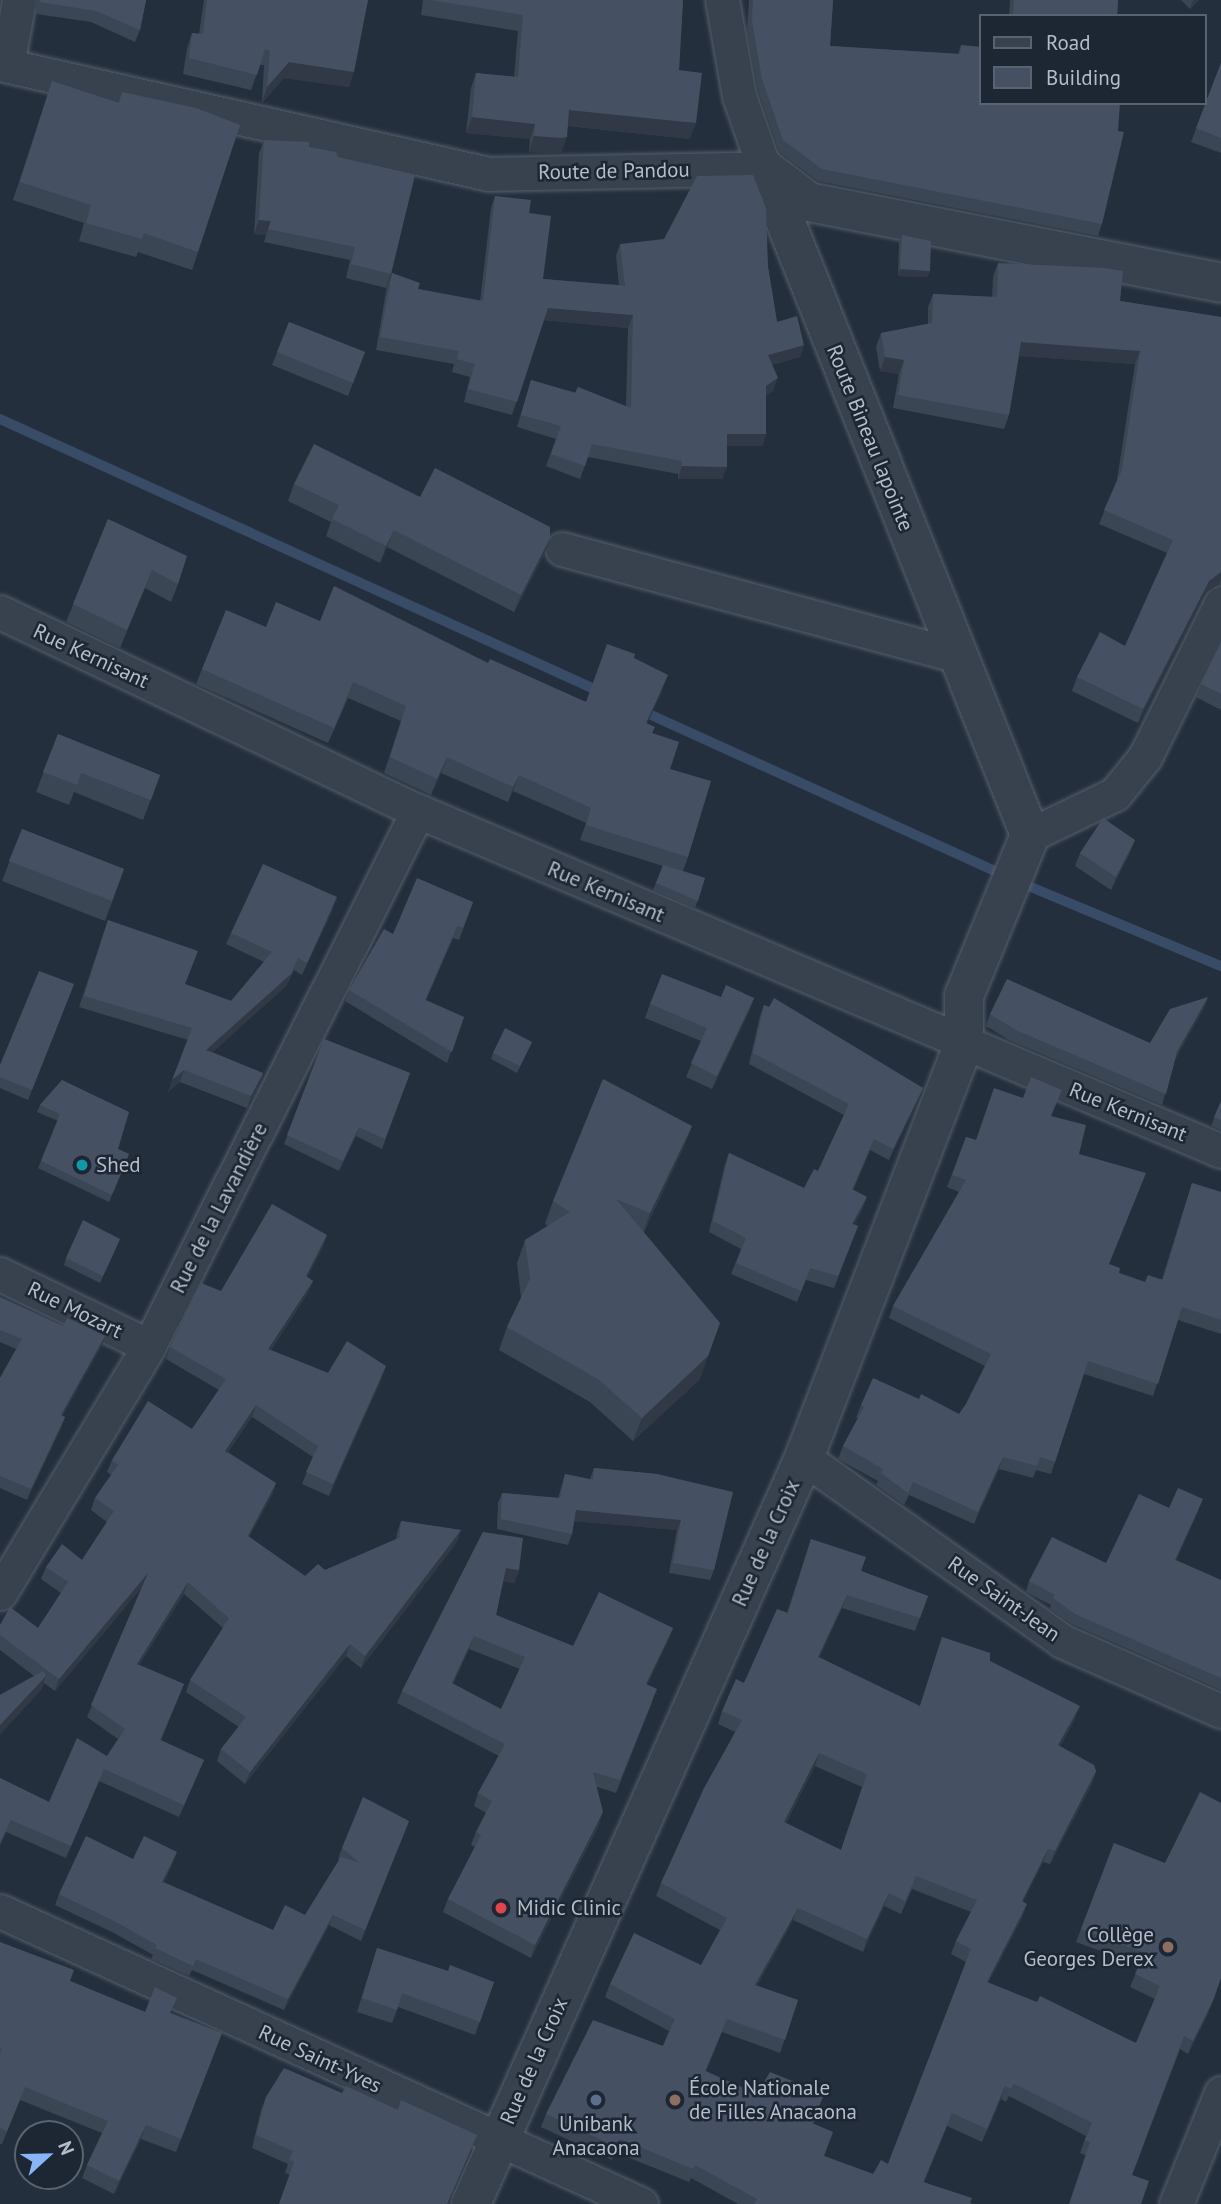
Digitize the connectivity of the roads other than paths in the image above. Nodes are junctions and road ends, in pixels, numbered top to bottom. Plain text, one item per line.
1 (19, 0) edge
2 (722, 0) edge
3 (4, 64) edge
4 (764, 168) junction
5 (1221, 283) edge
6 (562, 550) dead end
7 (1221, 603) edge
8 (0, 612) edge
9 (956, 654) junction
10 (418, 811) junction
11 (1015, 867) junction
12 (964, 1044) junction
13 (1221, 1150) edge
14 (0, 1275) edge
15 (149, 1346) junction
16 (804, 1458) junction
17 (0, 1594) edge
18 (1221, 1711) edge
19 (0, 1911) edge
20 (1221, 2093) edge
21 (498, 2141) junction
22 (471, 2204) edge
23 (641, 2204) edge
24 (1176, 2204) edge

1 - 3 street
2 - 4 street, Route Bineau lapointe
3 - 4 street, Route de Pandou
4 - 5 street
4 - 9 street, Route Bineau lapointe
6 - 9 street
7 - 11 street
8 - 10 street, Rue Kernisant
9 - 11 street, Route Bineau lapointe
10 - 12 street, Rue Kernisant
10 - 15 street, Rue de la Lavandière
11 - 12 street, Rue de la Croix
12 - 13 street, Rue Kernisant
12 - 16 street, Rue de la Croix
14 - 15 street, Rue Mozart
15 - 17 street, Rue de la Lavandière
16 - 18 street, Rue Saint-Jean
16 - 21 street, Rue de la Croix
19 - 21 street, Rue Saint-Yves
20 - 24 street
21 - 22 street, Rue de la Croix
21 - 23 street, Rue Saint-Yves

